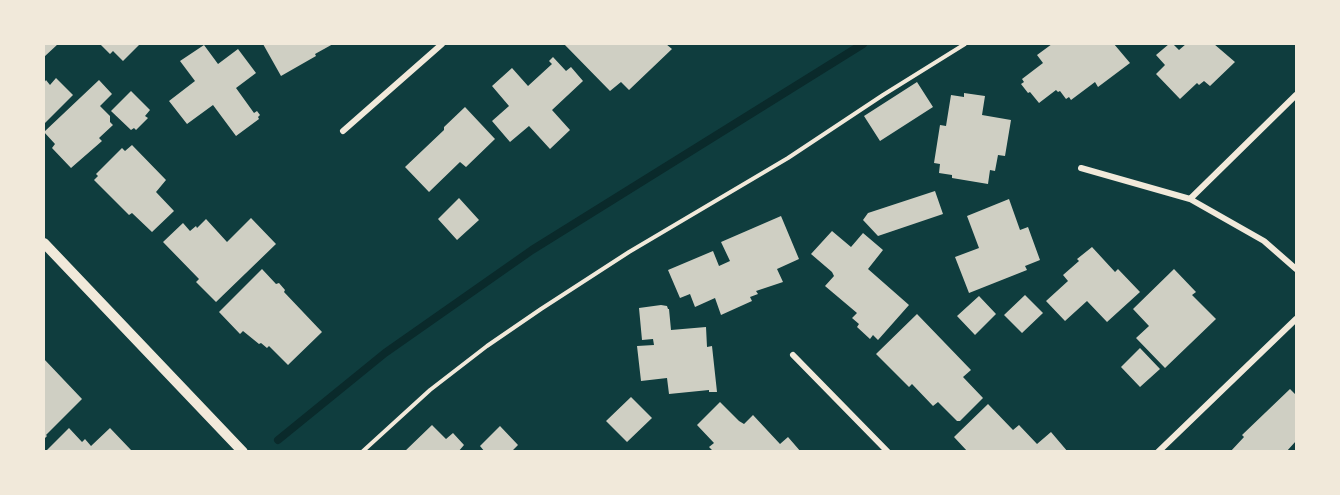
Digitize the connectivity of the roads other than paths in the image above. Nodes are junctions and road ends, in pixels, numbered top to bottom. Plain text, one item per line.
1 (442, 44) edge
2 (1296, 94) edge
3 (342, 131) dead end
4 (1082, 168) dead end
5 (1190, 199) junction
6 (44, 243) edge
7 (1296, 269) edge
8 (1296, 319) edge
9 (793, 355) dead end
10 (243, 452) edge
11 (888, 452) edge
12 (1158, 452) edge

1 - 3 street
2 - 5 street
4 - 5 street
5 - 7 street
6 - 10 street
8 - 12 street
9 - 11 street

